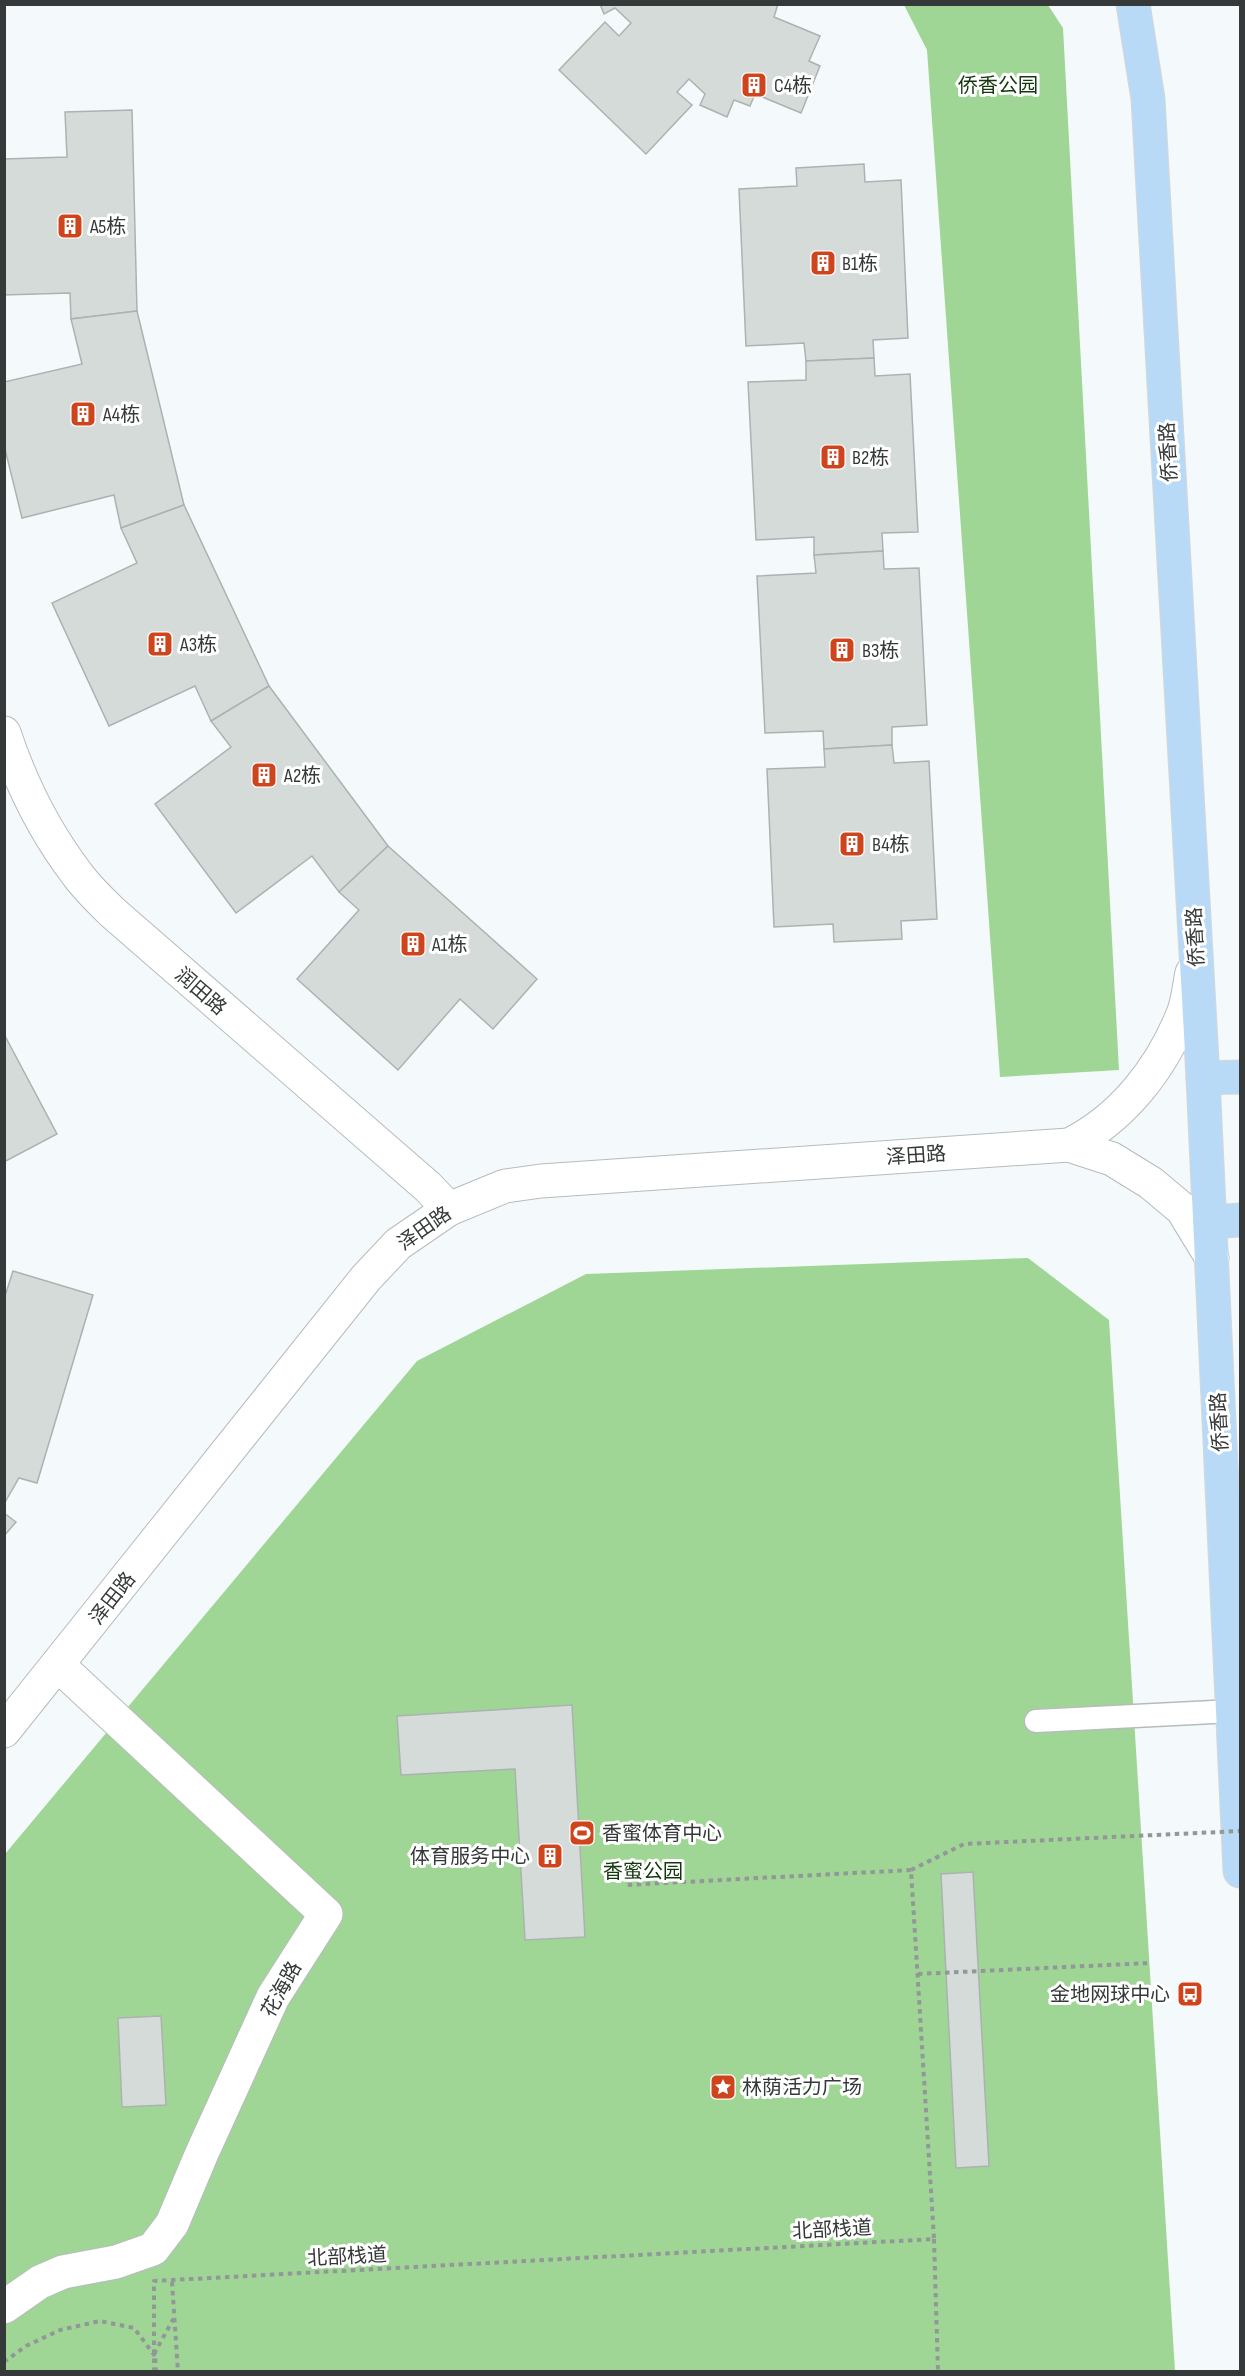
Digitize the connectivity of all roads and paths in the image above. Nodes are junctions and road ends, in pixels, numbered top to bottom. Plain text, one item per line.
1 (1133, 4) edge
2 (4, 733) edge
3 (1196, 953) junction
4 (1240, 1077) edge
5 (1203, 1078) junction
6 (1069, 1145) junction
7 (449, 1209) junction
8 (1225, 1221) edge
9 (1212, 1258) junction
10 (58, 1665) junction
11 (1233, 1712) junction
12 (1036, 1721) dead end
13 (4, 1731) edge
14 (1240, 1831) edge
15 (911, 1870) junction
16 (1240, 1871) edge
17 (627, 1885) dead end
18 (1150, 1963) dead end
19 (918, 1974) junction
20 (172, 2224) junction
21 (934, 2239) junction
22 (4, 2307) edge
23 (174, 2317) junction
24 (155, 2357) junction
25 (4, 2362) edge
26 (155, 2372) edge
27 (178, 2372) edge
28 (938, 2372) edge

1 - 3 main road, 侨香路
2 - 7 street, 润田路
3 - 5 main road, 侨香路
3 - 6 street, 泽田路
4 - 5 main road
5 - 8 main road, 侨香路
6 - 7 street, 泽田路
6 - 9 street, 泽田路
7 - 10 street, 泽田路
8 - 9 main road, 侨香路
9 - 11 main road, 侨香路
10 - 13 street, 泽田路
10 - 20 street, 花海路
11 - 12 lane
11 - 16 main road, 侨香路
14 - 15 path, bridge
15 - 17 path, bridge
15 - 19 path, bridge
18 - 19 path
19 - 21 path, bridge
20 - 22 street, 花海路
20 - 23 path
21 - 24 path, 北部栈道, bridge
21 - 28 path
23 - 26 path
23 - 27 path
24 - 25 path, bridge
24 - 26 path, 北部栈道, bridge

